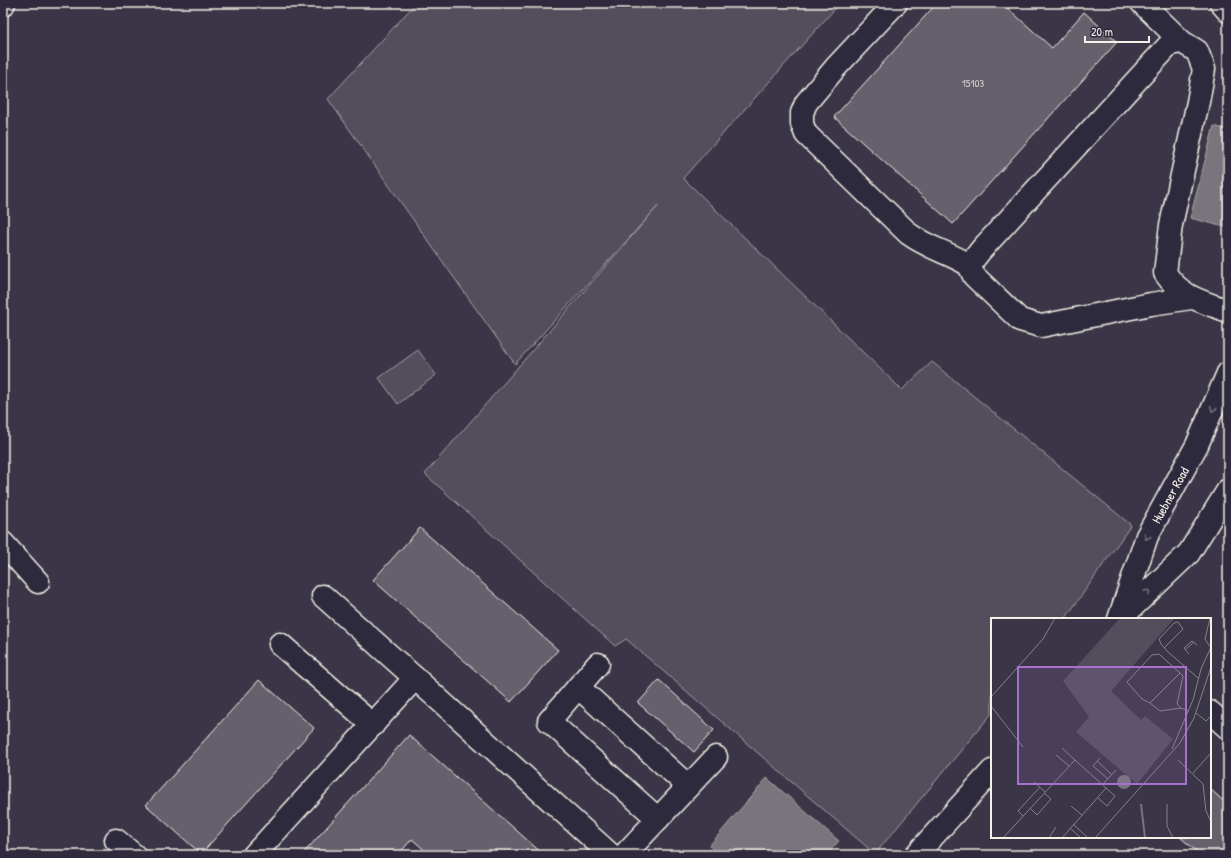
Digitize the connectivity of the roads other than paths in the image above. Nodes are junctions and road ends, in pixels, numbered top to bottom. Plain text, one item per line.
1 (896, 3) edge
2 (1142, 3) edge
3 (1221, 3) edge
4 (1228, 11) edge
5 (1182, 42) junction
6 (969, 265) junction
7 (1191, 298) junction
8 (1228, 311) edge
9 (1228, 373) edge
10 (1228, 490) edge
11 (3, 543) edge
12 (38, 582) dead end
13 (323, 596) dead end
14 (1119, 618) edge
15 (1120, 618) edge
16 (280, 644) dead end
17 (598, 664) dead end
18 (415, 678) junction
19 (578, 687) junction
20 (1211, 713) edge
21 (373, 725) junction
22 (1228, 728) edge
23 (716, 757) dead end
24 (991, 772) edge
25 (688, 786) junction
26 (658, 819) junction
27 (116, 840) dead end
28 (134, 855) edge
29 (254, 855) edge
30 (611, 855) edge
31 (624, 855) edge
32 (916, 855) edge

1 - 6 main road
2 - 5 main road
3 - 4 main road
5 - 6 main road
5 - 7 main road
6 - 7 main road
7 - 8 main road
9 -> 14 main road, Huebner Road
15 -> 10 main road, Huebner Road
11 - 12 main road
13 - 18 main road
16 - 21 main road
17 - 19 main road
18 - 21 main road
18 - 30 main road
19 - 25 main road
19 - 26 main road
20 - 22 main road
21 - 29 main road
23 - 25 main road
24 - 32 main road
25 - 26 main road
26 - 31 main road
27 - 28 main road

